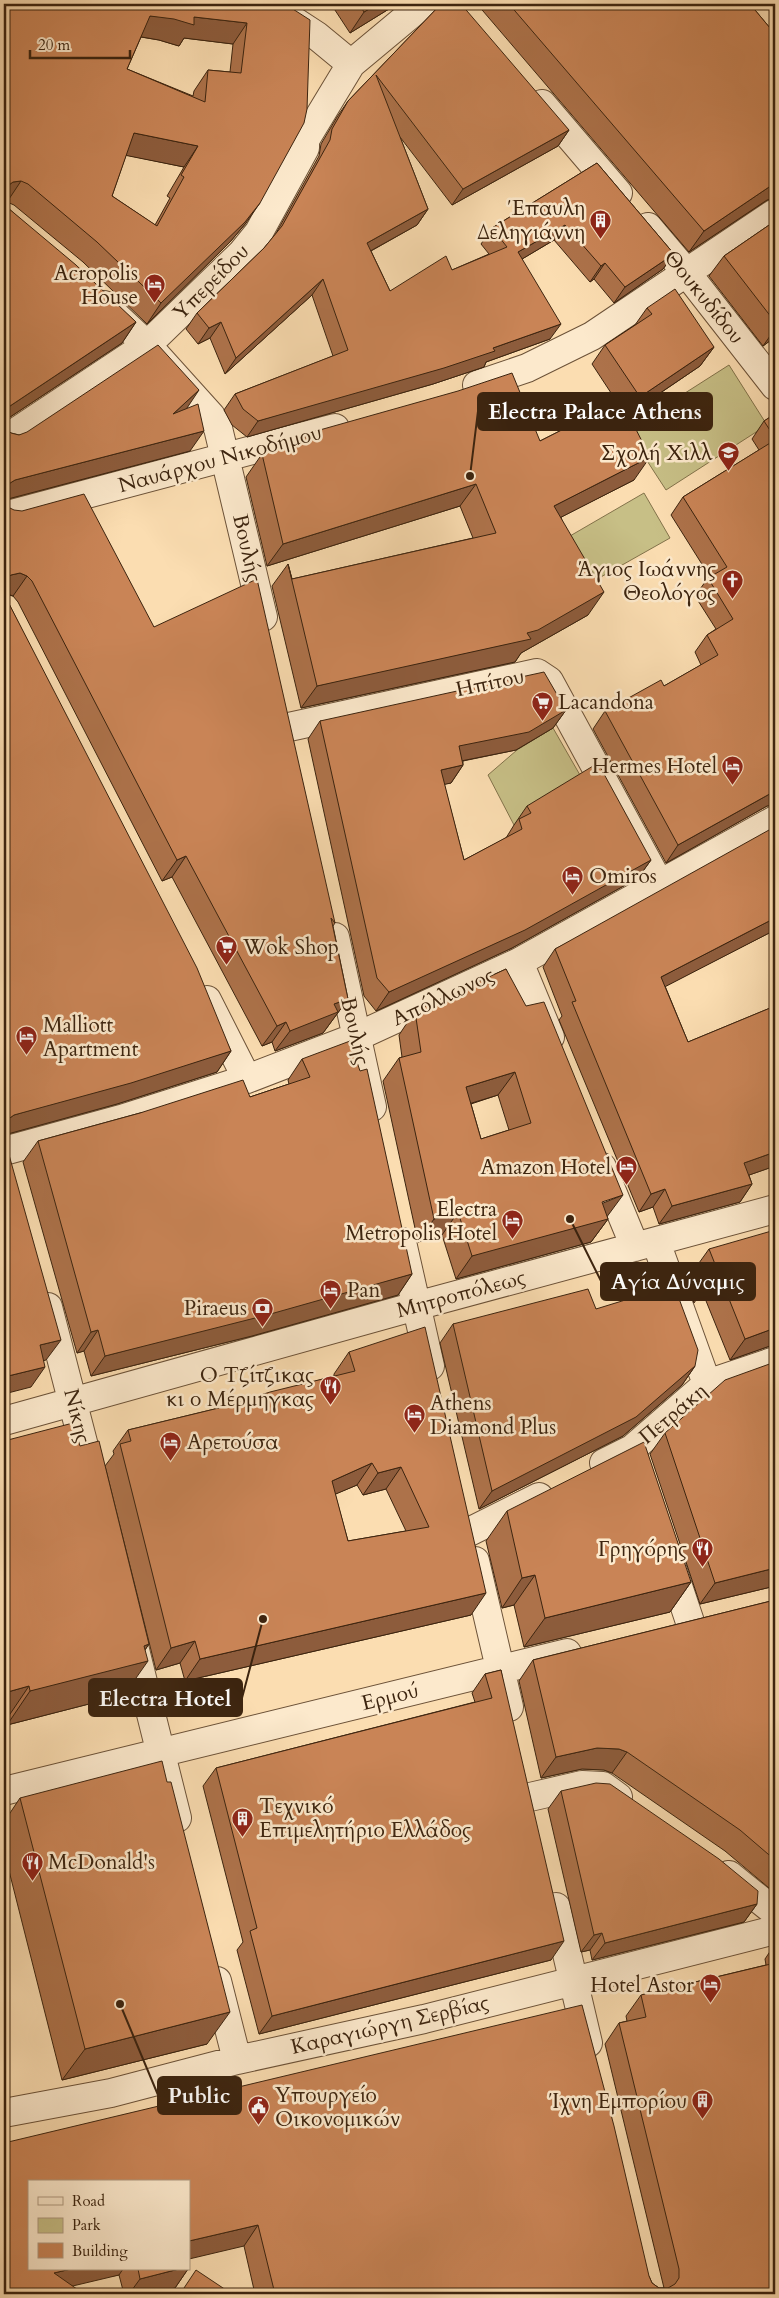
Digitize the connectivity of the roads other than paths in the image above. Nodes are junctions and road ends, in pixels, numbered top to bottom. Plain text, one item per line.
1 (268, 4) edge
2 (423, 4) edge
3 (300, 13) edge
4 (351, 64) junction
5 (527, 85) edge
6 (775, 213) edge
7 (686, 272) junction
8 (85, 286) edge
9 (147, 345) junction
10 (775, 386) edge
11 (456, 393) edge
12 (362, 420) edge
13 (4, 440) edge
14 (226, 458) junction
15 (4, 516) edge
16 (269, 640) edge
17 (295, 756) edge
18 (771, 831) edge
19 (660, 885) junction
20 (329, 911) edge
21 (519, 962) junction
22 (197, 981) edge
23 (356, 1036) junction
24 (560, 1063) edge
25 (247, 1079) junction
26 (378, 1133) edge
27 (594, 1146) edge
28 (5, 1158) edge
29 (775, 1209) edge
30 (397, 1220) edge
31 (645, 1245) junction
32 (41, 1283) edge
33 (416, 1306) junction
34 (775, 1361) edge
35 (707, 1384) junction
36 (435, 1386) edge
37 (73, 1403) junction
38 (4, 1421) edge
39 (632, 1449) junction
40 (642, 1476) edge
41 (462, 1503) edge
42 (99, 1505) edge
43 (660, 1531) edge
44 (469, 1532) junction
45 (125, 1610) edge
46 (719, 1616) edge
47 (690, 1622) junction
48 (662, 1629) edge
49 (595, 1646) edge
50 (500, 1669) junction
51 (515, 1732) edge
52 (161, 1753) junction
53 (523, 1770) edge
54 (4, 1791) edge
55 (530, 1797) junction
56 (636, 1809) edge
57 (536, 1825) edge
58 (182, 1838) edge
59 (708, 1858) edge
60 (549, 1880) edge
61 (775, 1912) edge
62 (775, 1930) edge
63 (212, 1960) edge
64 (572, 1982) junction
65 (237, 2060) junction
66 (594, 2067) edge
67 (4, 2113) edge

1 - 3 street
2 - 4 street, Υπερείδου
3 - 4 street
4 - 9 street, Υπερείδου
5 - 7 street, Θουκυδίδου
6 - 7 street
7 - 10 street, Θουκυδίδου
7 - 11 street
8 - 9 street, Βουλής
9 - 13 street, Υπερείδου
9 - 14 street, Βουλής
12 - 14 street, Ναυάρχου Νικοδήμου
14 - 15 street, Ναυάρχου Νικοδήμου
14 - 16 street, Βουλής
17 - 19 street, Ηπίτου
18 - 19 street, Απόλλωνος
19 - 21 street, Απόλλωνος
20 - 23 street, Βουλής
21 - 23 street, Απόλλωνος
21 - 24 street
22 - 25 street
23 - 25 street, Απόλλωνος
23 - 26 street, Βουλής
25 - 28 street, Απόλλωνος
27 - 31 street
29 - 31 street, Μητροπόλεως
30 - 33 street
31 - 33 street, Μητροπόλεως
31 - 35 street
32 - 37 street, Νίκης
33 - 36 street
33 - 37 street, Μητροπόλεως
34 - 35 street, Πετράκη
35 - 39 street, Πετράκη
37 - 38 street, Μητροπόλεως
37 - 42 street, Νίκης
39 - 40 street
39 - 44 street, Πετράκη
41 - 44 street
43 - 47 street
44 - 50 street
45 - 52 street
46 - 47 street
47 - 48 street
49 - 50 street, Ερμού
50 - 51 street
50 - 52 street, Ερμού
52 - 54 street, Ερμού
52 - 58 street
53 - 55 street
55 - 56 street
55 - 57 street
59 - 61 street
60 - 64 street
62 - 64 street, Καραγιώργη Σερβίας
63 - 65 street
64 - 65 street, Καραγιώργη Σερβίας
64 - 66 street
65 - 67 street, Καραγιώργη Σερβίας

